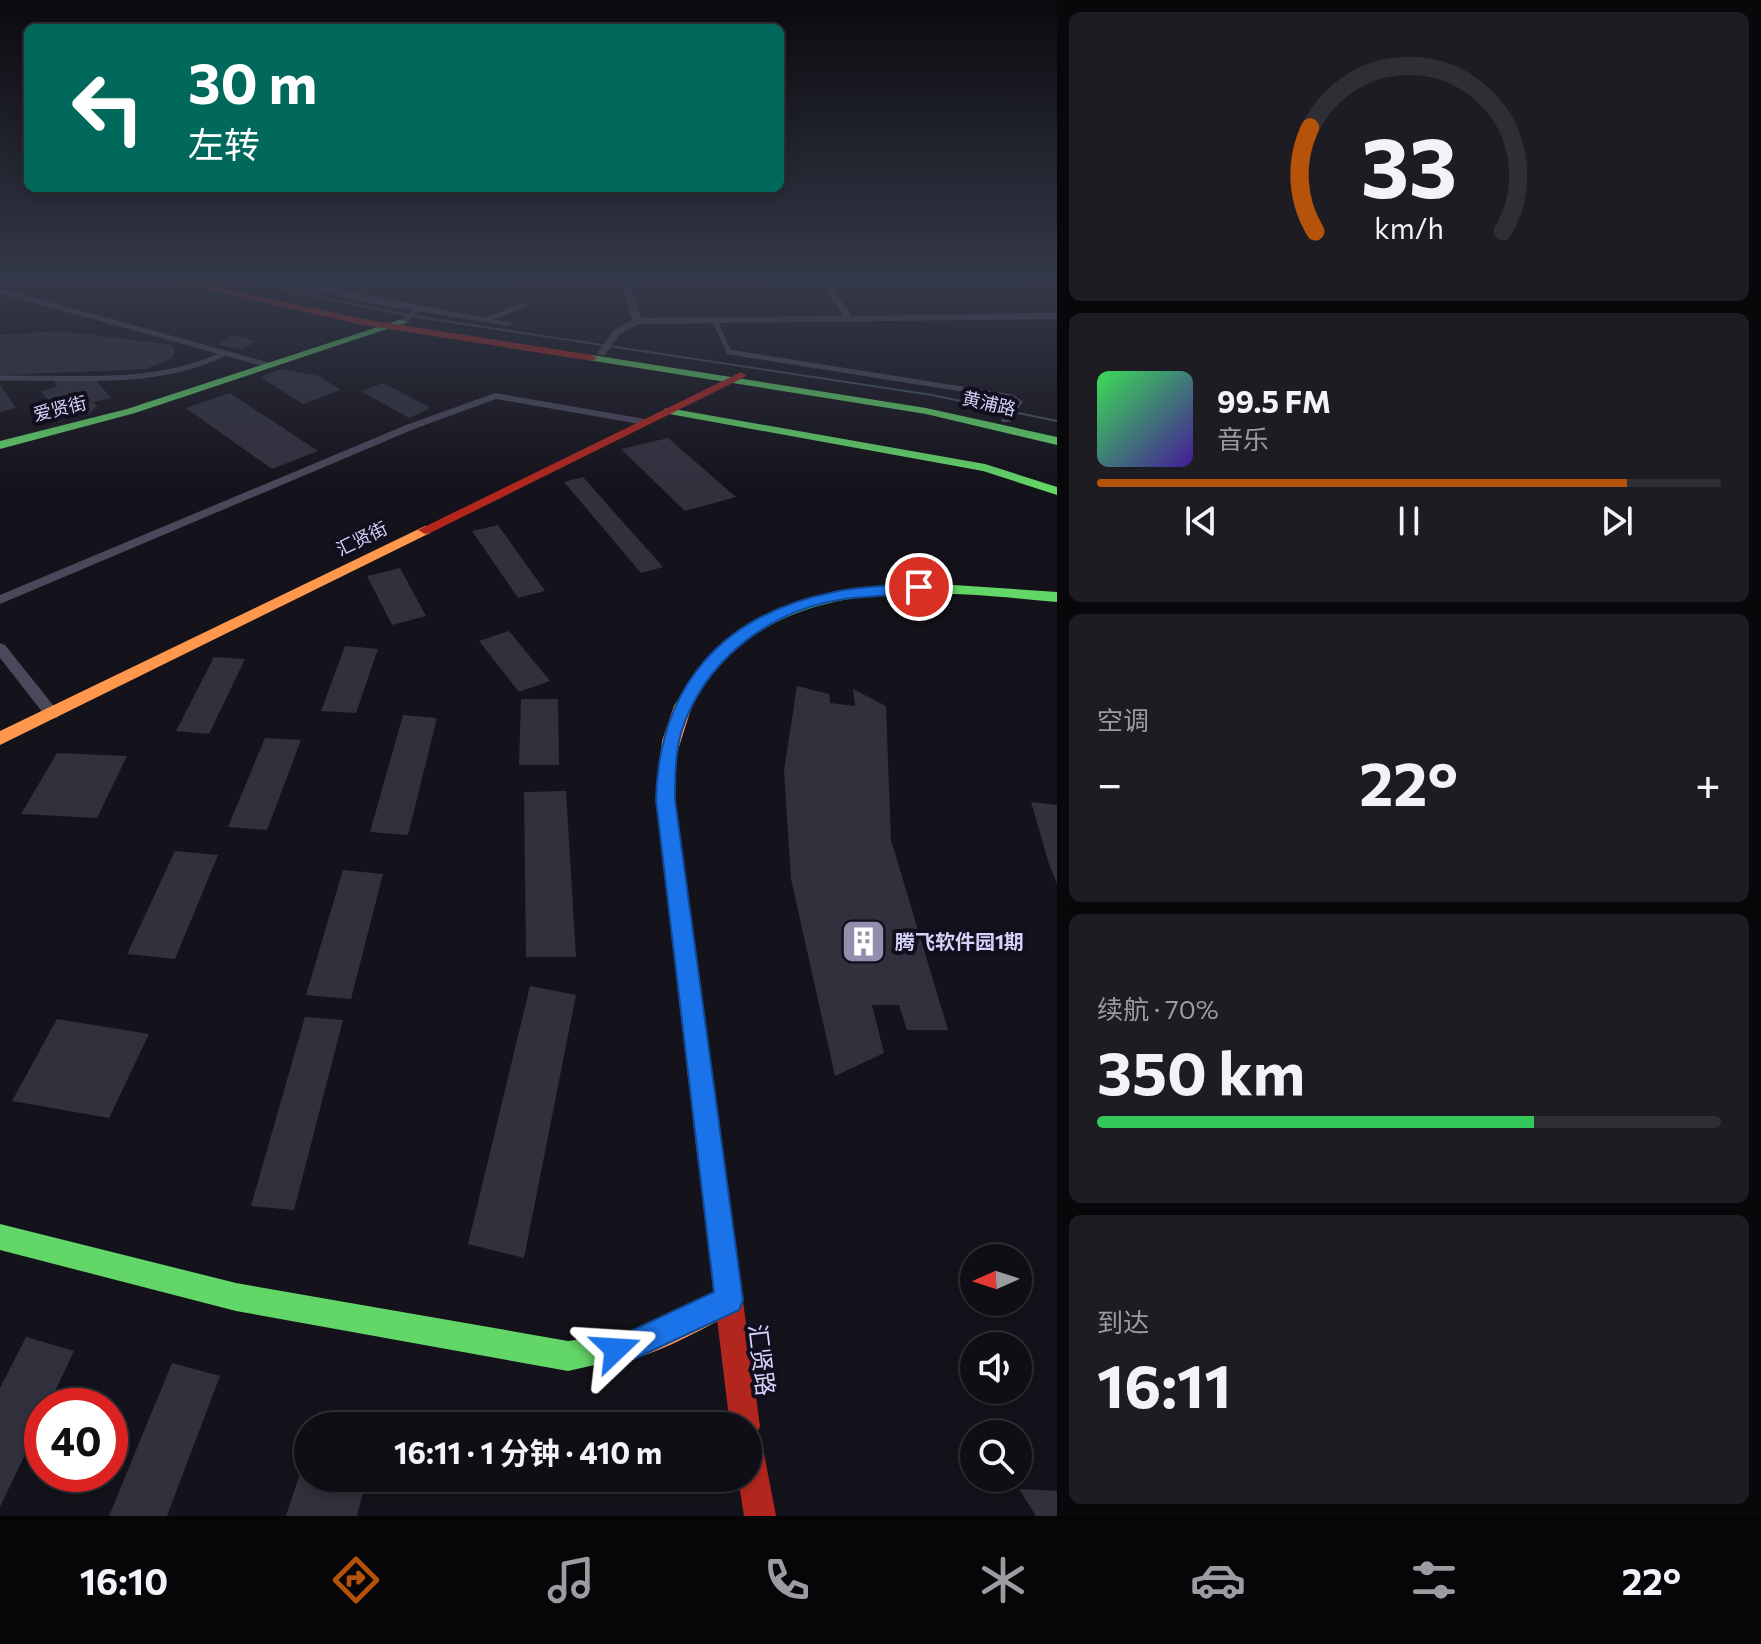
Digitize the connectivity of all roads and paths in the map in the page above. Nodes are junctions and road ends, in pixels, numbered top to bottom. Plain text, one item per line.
1 (206, 348) edge
2 (322, 348) edge
3 (546, 348) edge
4 (565, 348) edge
5 (606, 348) edge
6 (727, 348) edge
7 (225, 353) junction
8 (602, 353) junction
9 (268, 365) junction
10 (0, 378) edge
11 (736, 378) junction
12 (1018, 401) joint
13 (668, 411) junction
14 (1006, 420) junction
15 (645, 422) junction
16 (1057, 432) edge
17 (1057, 441) edge
18 (0, 445) edge
19 (1057, 491) edge
20 (1057, 597) edge
21 (0, 600) edge
22 (0, 648) edge
23 (52, 714) junction
24 (0, 739) edge
25 (0, 1237) edge
26 (729, 1300) junction
27 (743, 1412) edge
28 (756, 1492) edge
29 (760, 1516) edge

1 - 7 lane
2 - 9 main road, 爱贤街
3 - 11 main road, 黄浦路
4 - 8 main road, 黄浦路
5 - 8 street
6 - 12 lane
7 - 9 lane
7 - 10 lane
8 - 11 main road, 黄浦路
9 - 18 main road, 爱贤街
11 - 13 main road, 汇贤街
11 - 14 main road, 黄浦路
11 - 17 main road, 黄浦路
12 - 14 street
13 - 15 main road, 汇贤街
13 - 19 main road
14 - 16 main road, 黄浦路
15 - 21 street
15 - 23 main road, 汇贤街
20 - 26 main road, 汇贤路
22 - 23 street
23 - 24 main road, 汇贤街
25 - 26 main road
26 - 27 main road, 汇贤路
28 - 29 main road

